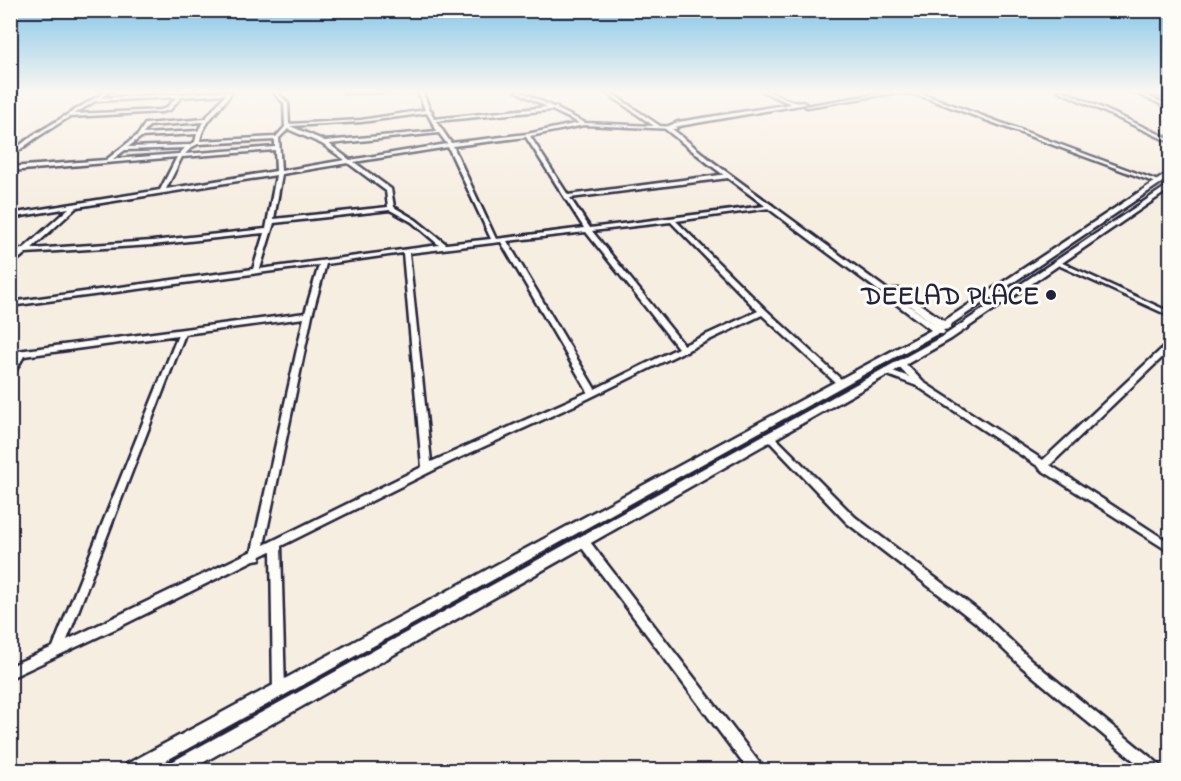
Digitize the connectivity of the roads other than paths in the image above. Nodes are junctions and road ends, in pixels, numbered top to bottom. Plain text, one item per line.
1 (51, 127) edge
2 (145, 127) edge
3 (201, 127) edge
4 (286, 127) edge
5 (290, 127) edge
6 (437, 127) edge
7 (566, 127) edge
8 (668, 127) edge
9 (674, 127) edge
10 (1012, 127) edge
11 (1140, 127) edge
12 (671, 128) junction
13 (198, 132) junction
14 (439, 132) junction
15 (527, 135) junction
16 (140, 136) junction
17 (277, 138) junction
18 (1170, 141) edge
19 (324, 142) junction
20 (197, 144) junction
21 (450, 145) junction
22 (188, 146) junction
23 (277, 148) junction
24 (126, 149) junction
25 (10, 156) edge
26 (179, 157) junction
27 (108, 162) junction
28 (352, 162) junction
29 (10, 169) edge
30 (279, 174) junction
31 (1170, 174) edge
32 (728, 176) junction
33 (1158, 182) junction
34 (1170, 186) edge
35 (162, 192) junction
36 (761, 196) junction
37 (567, 197) junction
38 (74, 206) junction
39 (770, 206) junction
40 (392, 208) junction
41 (10, 216) edge
42 (672, 220) junction
43 (271, 221) junction
44 (588, 230) junction
45 (266, 231) junction
46 (499, 240) junction
47 (444, 246) junction
48 (24, 251) junction
49 (406, 251) junction
50 (10, 252) edge
51 (323, 263) junction
52 (1058, 263) junction
53 (10, 264) edge
54 (255, 272) junction
55 (10, 304) edge
56 (763, 312) junction
57 (1170, 314) edge
58 (308, 315) junction
59 (946, 331) junction
60 (182, 333) junction
61 (1170, 346) edge
62 (684, 350) junction
63 (22, 353) junction
64 (10, 355) edge
65 (900, 363) junction
66 (885, 371) junction
67 (10, 373) edge
68 (840, 382) junction
69 (920, 384) junction
70 (593, 393) junction
71 (769, 436) junction
72 (1043, 466) junction
73 (427, 468) junction
74 (583, 540) junction
75 (276, 546) junction
76 (1170, 548) edge
77 (256, 555) junction
78 (57, 651) junction
79 (10, 672) edge
80 (279, 691) junction
81 (133, 771) edge
82 (174, 771) edge
83 (756, 771) edge
84 (1155, 771) edge

1 - 25 street
2 - 16 street
3 - 13 street
4 - 17 street
5 - 19 street
6 - 14 street
7 - 15 street
8 - 12 street
9 - 12 main road
10 - 33 street
11 - 18 street
12 - 32 main road
12 - 36 main road
13 - 16 street
13 - 20 street
14 - 19 street
14 - 21 street
15 - 21 street
15 - 37 street
16 - 24 street
17 - 20 street
17 - 23 street
19 - 28 street
20 - 22 street
21 - 28 street
21 - 46 street
22 - 24 street
22 - 26 street
23 - 26 street
23 - 30 street
24 - 27 street
26 - 27 street
26 - 35 street
27 - 29 street
28 - 30 street
28 - 40 street
30 - 35 street
30 - 43 street
31 - 33 main road
32 - 36 main road
32 - 37 street
33 - 59 main road
34 - 52 main road
35 - 38 street
36 - 39 main road
36 - 59 main road
37 - 44 street
38 - 41 street
38 - 48 street
39 - 42 street
39 - 59 main road
40 - 43 street
40 - 47 street
42 - 44 street
42 - 56 street
43 - 45 street
44 - 46 street
44 - 62 street
45 - 48 street
45 - 54 street
46 - 47 street
46 - 70 street
47 - 49 street
48 - 50 street
48 - 53 street
49 - 51 street
49 - 73 street
51 - 54 street
51 - 58 street
52 - 57 street
52 - 59 main road
54 - 55 street
56 - 62 street
56 - 68 street
58 - 60 street
58 - 77 street
59 - 65 main road
59 - 68 main road
60 - 63 street
60 - 78 street
61 - 72 street
62 - 70 street
63 - 64 street
63 - 67 street
65 - 66 main road
65 - 69 street
66 - 69 street
66 - 71 main road
68 - 80 main road
69 - 72 street
70 - 73 street
71 - 74 main road
71 - 84 street
72 - 76 street
73 - 75 street
74 - 82 main road
74 - 83 street
75 - 77 street
75 - 80 street
77 - 78 street
78 - 79 street
80 - 81 main road

